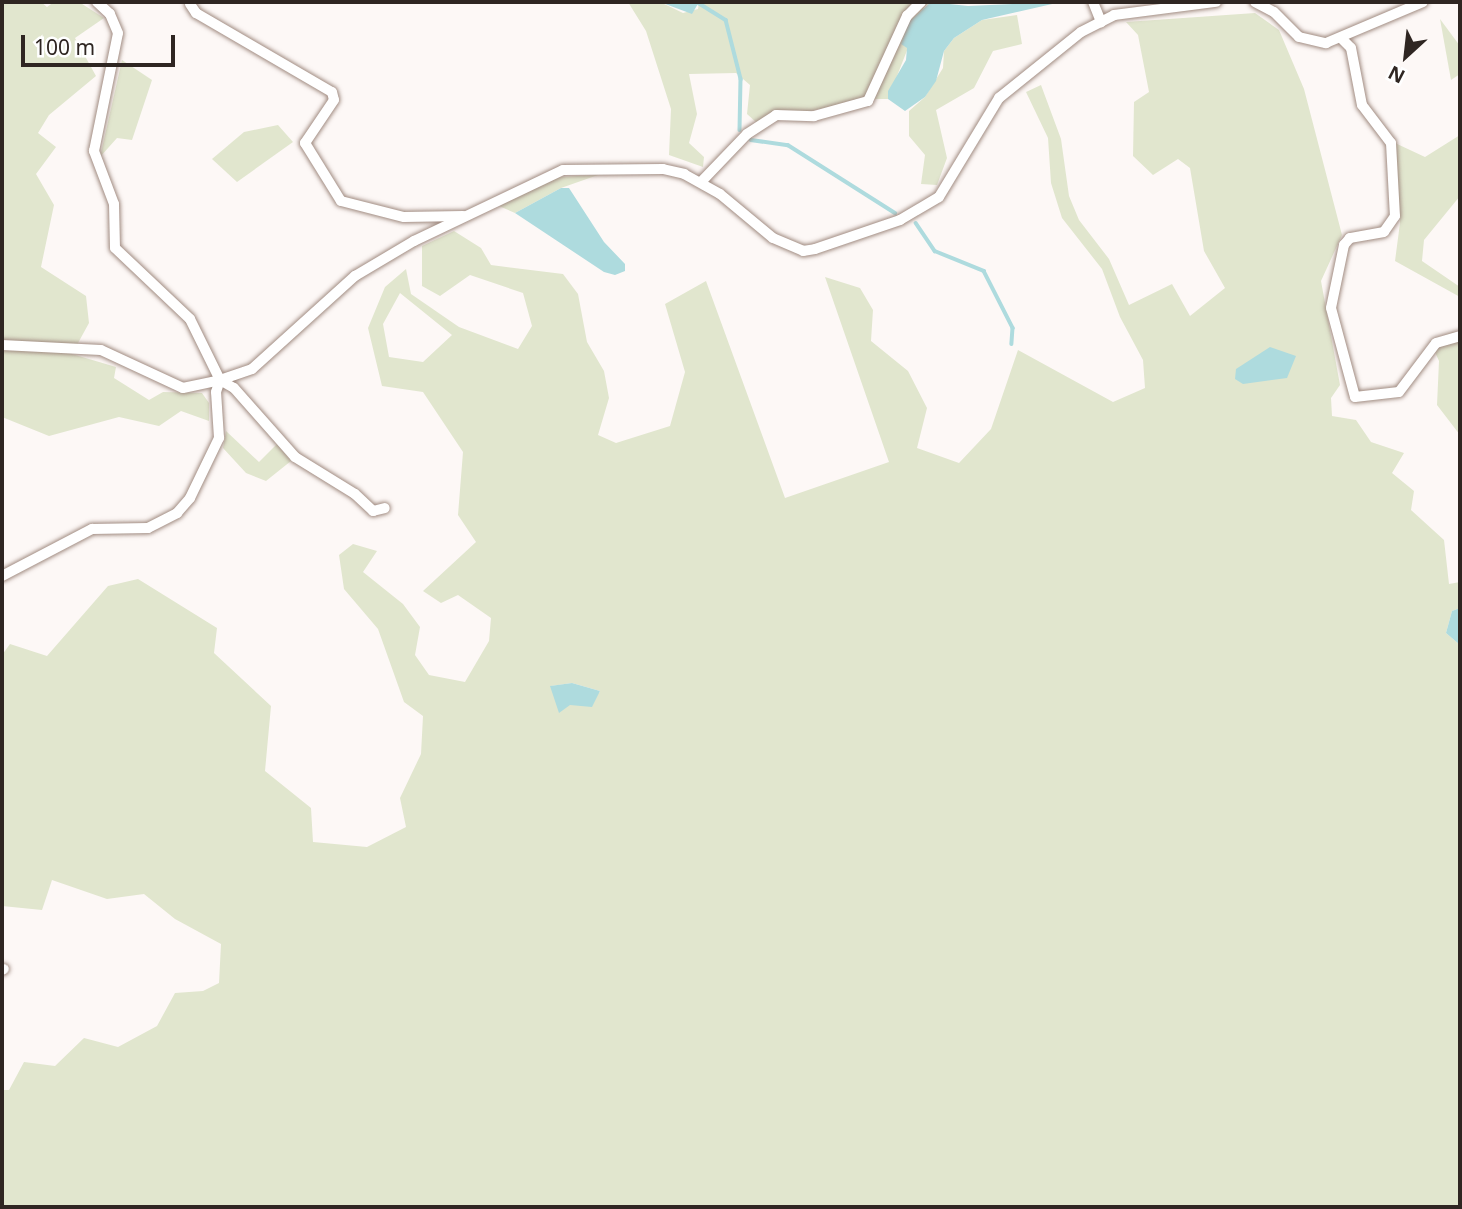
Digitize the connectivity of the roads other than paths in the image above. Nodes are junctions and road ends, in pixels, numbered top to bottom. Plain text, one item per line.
1 (97, 2) edge
2 (189, 2) edge
3 (921, 2) edge
4 (1093, 2) edge
5 (1216, 2) edge
6 (1255, 2) edge
7 (1423, 2) edge
8 (1101, 22) junction
9 (1343, 40) junction
10 (701, 183) junction
11 (463, 216) junction
12 (1460, 336) edge
13 (2, 345) edge
14 (220, 380) junction
15 (385, 508) dead end
16 (2, 576) edge

1 - 14 street
2 - 11 street
3 - 10 street
4 - 8 street
5 - 8 street
6 - 9 street
7 - 9 street
8 - 10 street
9 - 12 street
10 - 11 street
11 - 14 street
13 - 14 street
14 - 15 street
14 - 16 street

